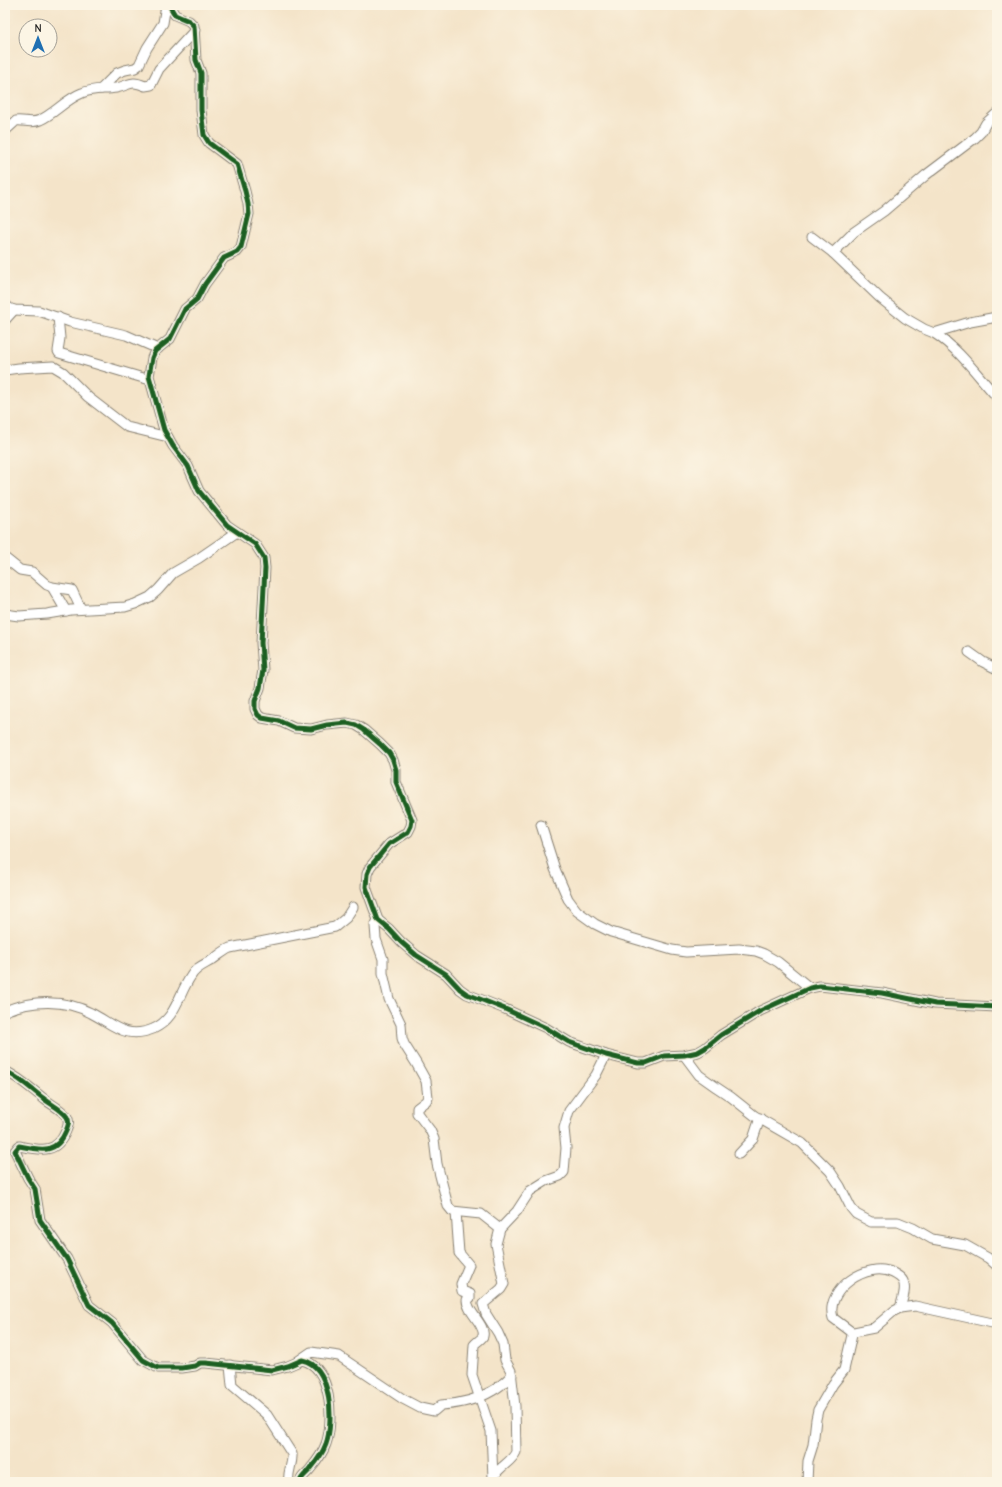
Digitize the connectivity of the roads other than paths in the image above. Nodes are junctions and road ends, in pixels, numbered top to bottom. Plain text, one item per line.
1 (166, 5) edge
2 (169, 5) edge
3 (195, 30) junction
4 (101, 89) junction
5 (997, 113) edge
6 (5, 131) edge
7 (812, 237) dead end
8 (833, 254) junction
9 (5, 304) edge
10 (14, 310) junction
11 (58, 317) junction
12 (997, 317) edge
13 (5, 320) edge
14 (934, 333) junction
15 (158, 349) junction
16 (5, 370) edge
17 (150, 380) junction
18 (997, 397) edge
19 (168, 437) junction
20 (237, 532) junction
21 (5, 558) edge
22 (52, 587) junction
23 (81, 610) junction
24 (66, 611) junction
25 (5, 614) edge
26 (969, 652) dead end
27 (997, 669) edge
28 (541, 825) dead end
29 (353, 908) dead end
30 (378, 920) junction
31 (810, 988) junction
32 (997, 1007) edge
33 (5, 1010) edge
34 (606, 1055) junction
35 (684, 1055) junction
36 (5, 1071) edge
37 (760, 1118) junction
38 (739, 1154) dead end
39 (456, 1212) junction
40 (500, 1229) junction
41 (997, 1266) edge
42 (900, 1308) junction
43 (997, 1324) edge
44 (853, 1334) junction
45 (298, 1360) junction
46 (230, 1365) junction
47 (512, 1375) junction
48 (480, 1397) junction
49 (493, 1480) edge
50 (289, 1482) edge
51 (300, 1482) edge
52 (807, 1482) edge

1 - 4 street
2 - 3 street
3 - 4 street
3 - 15 street
4 - 6 street
5 - 8 street
7 - 8 street
8 - 14 street
9 - 10 street
10 - 11 street
10 - 13 street
11 - 15 street
11 - 17 street
12 - 14 street
14 - 18 street
15 - 17 street
16 - 19 street
17 - 19 street
19 - 20 street
20 - 23 street
20 - 30 street
21 - 22 street
22 - 23 street
22 - 24 street
23 - 24 street
24 - 25 street
26 - 27 street
28 - 31 street
29 - 33 street
30 - 34 street
30 - 39 street
31 - 32 street
31 - 35 street
34 - 35 street
34 - 40 street
35 - 37 street
36 - 46 street
37 - 38 street
37 - 41 street
39 - 40 street
39 - 48 street
40 - 47 street
42 - 43 street
42 - 44 street
42 - 44 street
44 - 52 street
45 - 46 street
45 - 48 street
45 - 51 street
46 - 50 street
47 - 48 street
47 - 49 street
48 - 49 street

